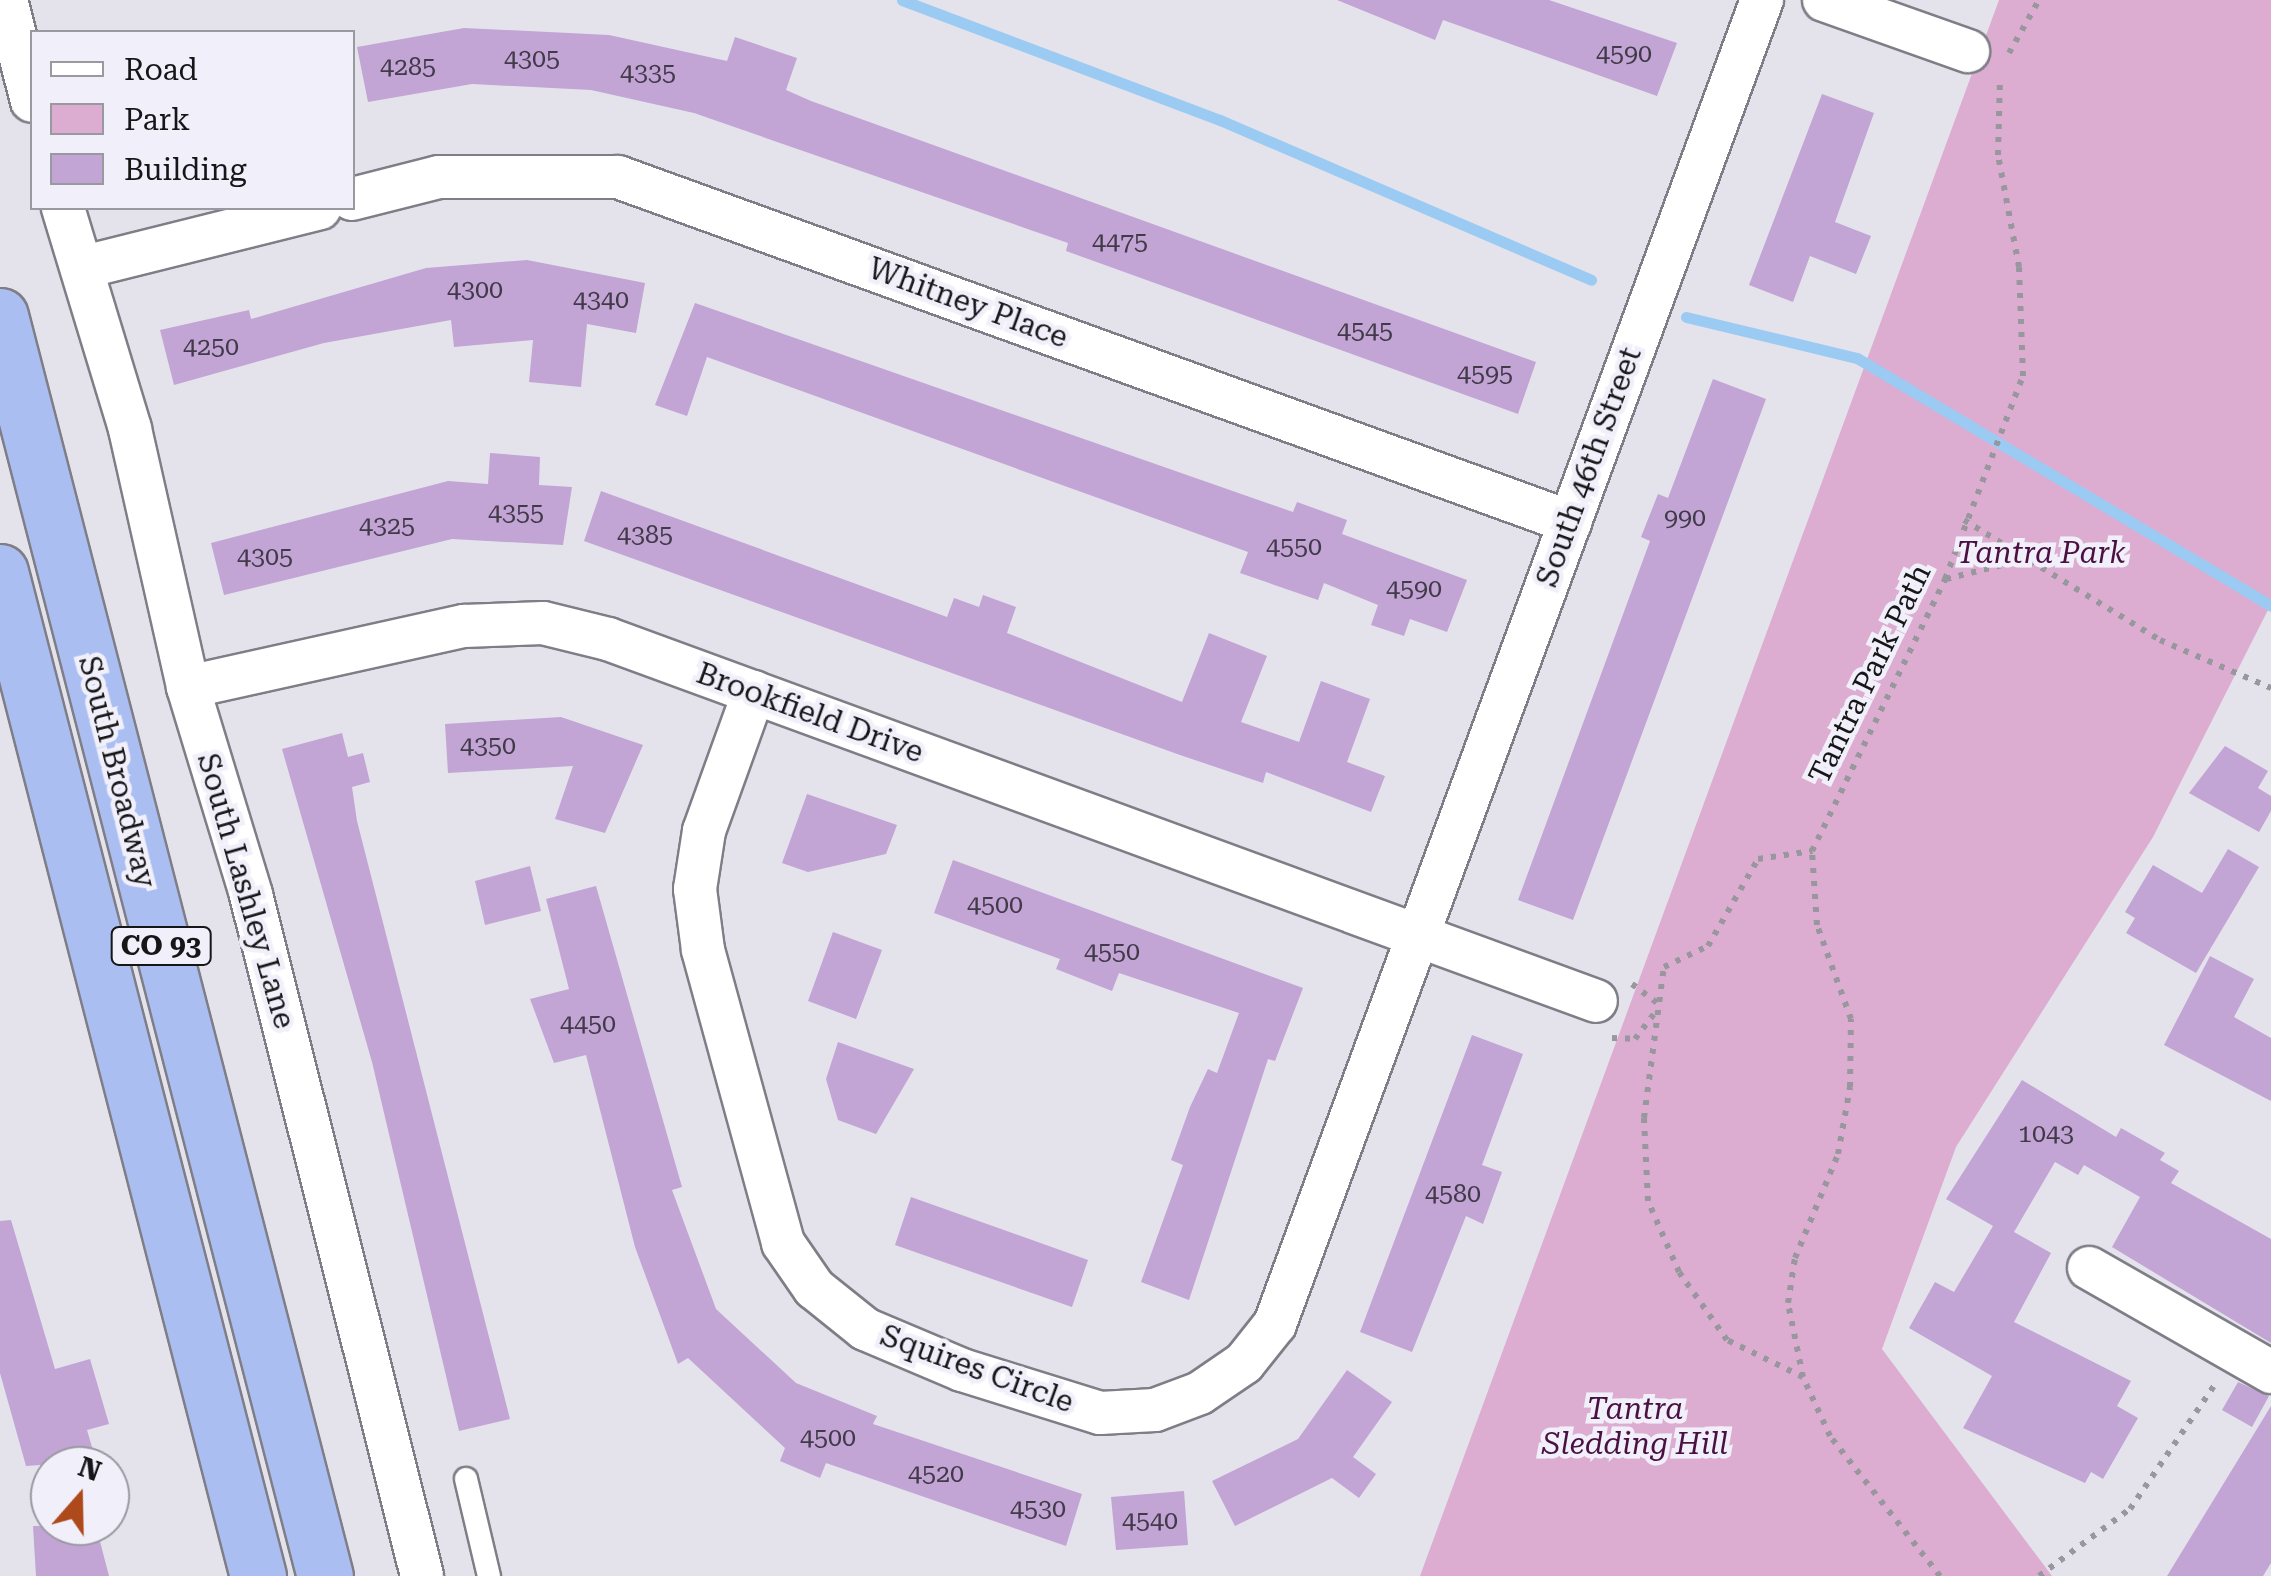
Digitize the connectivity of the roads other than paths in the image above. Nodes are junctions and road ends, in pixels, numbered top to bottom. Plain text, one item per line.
1 (6, 0) edge
2 (1762, 0) edge
3 (1824, 0) edge
4 (1968, 51) dead end
5 (30, 93) edge
6 (355, 198) edge
7 (64, 210) edge
8 (312, 210) edge
9 (84, 266) junction
10 (0, 316) edge
11 (1570, 522) junction
12 (0, 572) edge
13 (188, 687) junction
14 (754, 692) junction
15 (1415, 934) junction
16 (1604, 1020) road end
17 (2089, 1268) dead end
18 (2253, 1362) edge
19 (466, 1479) dead end
20 (258, 1576) edge
21 (325, 1576) edge
22 (422, 1576) edge
23 (489, 1576) edge

1 - 5 street
2 - 11 street, South 46th Street
3 - 4 street
6 - 11 street, Whitney Place
7 - 9 street, South Lashley Lane
8 - 9 street
9 - 13 street, South Lashley Lane
10 - 21 highway, South Broadway / CO 93
11 - 15 street, South 46th Street
12 - 20 highway, CO 93
13 - 14 street, Brookfield Drive
13 - 22 street, South Lashley Lane
14 - 15 street, Brookfield Drive
14 - 15 street, Squires Circle
15 - 16 street, Brookfield Drive
17 - 18 street
19 - 23 lane

